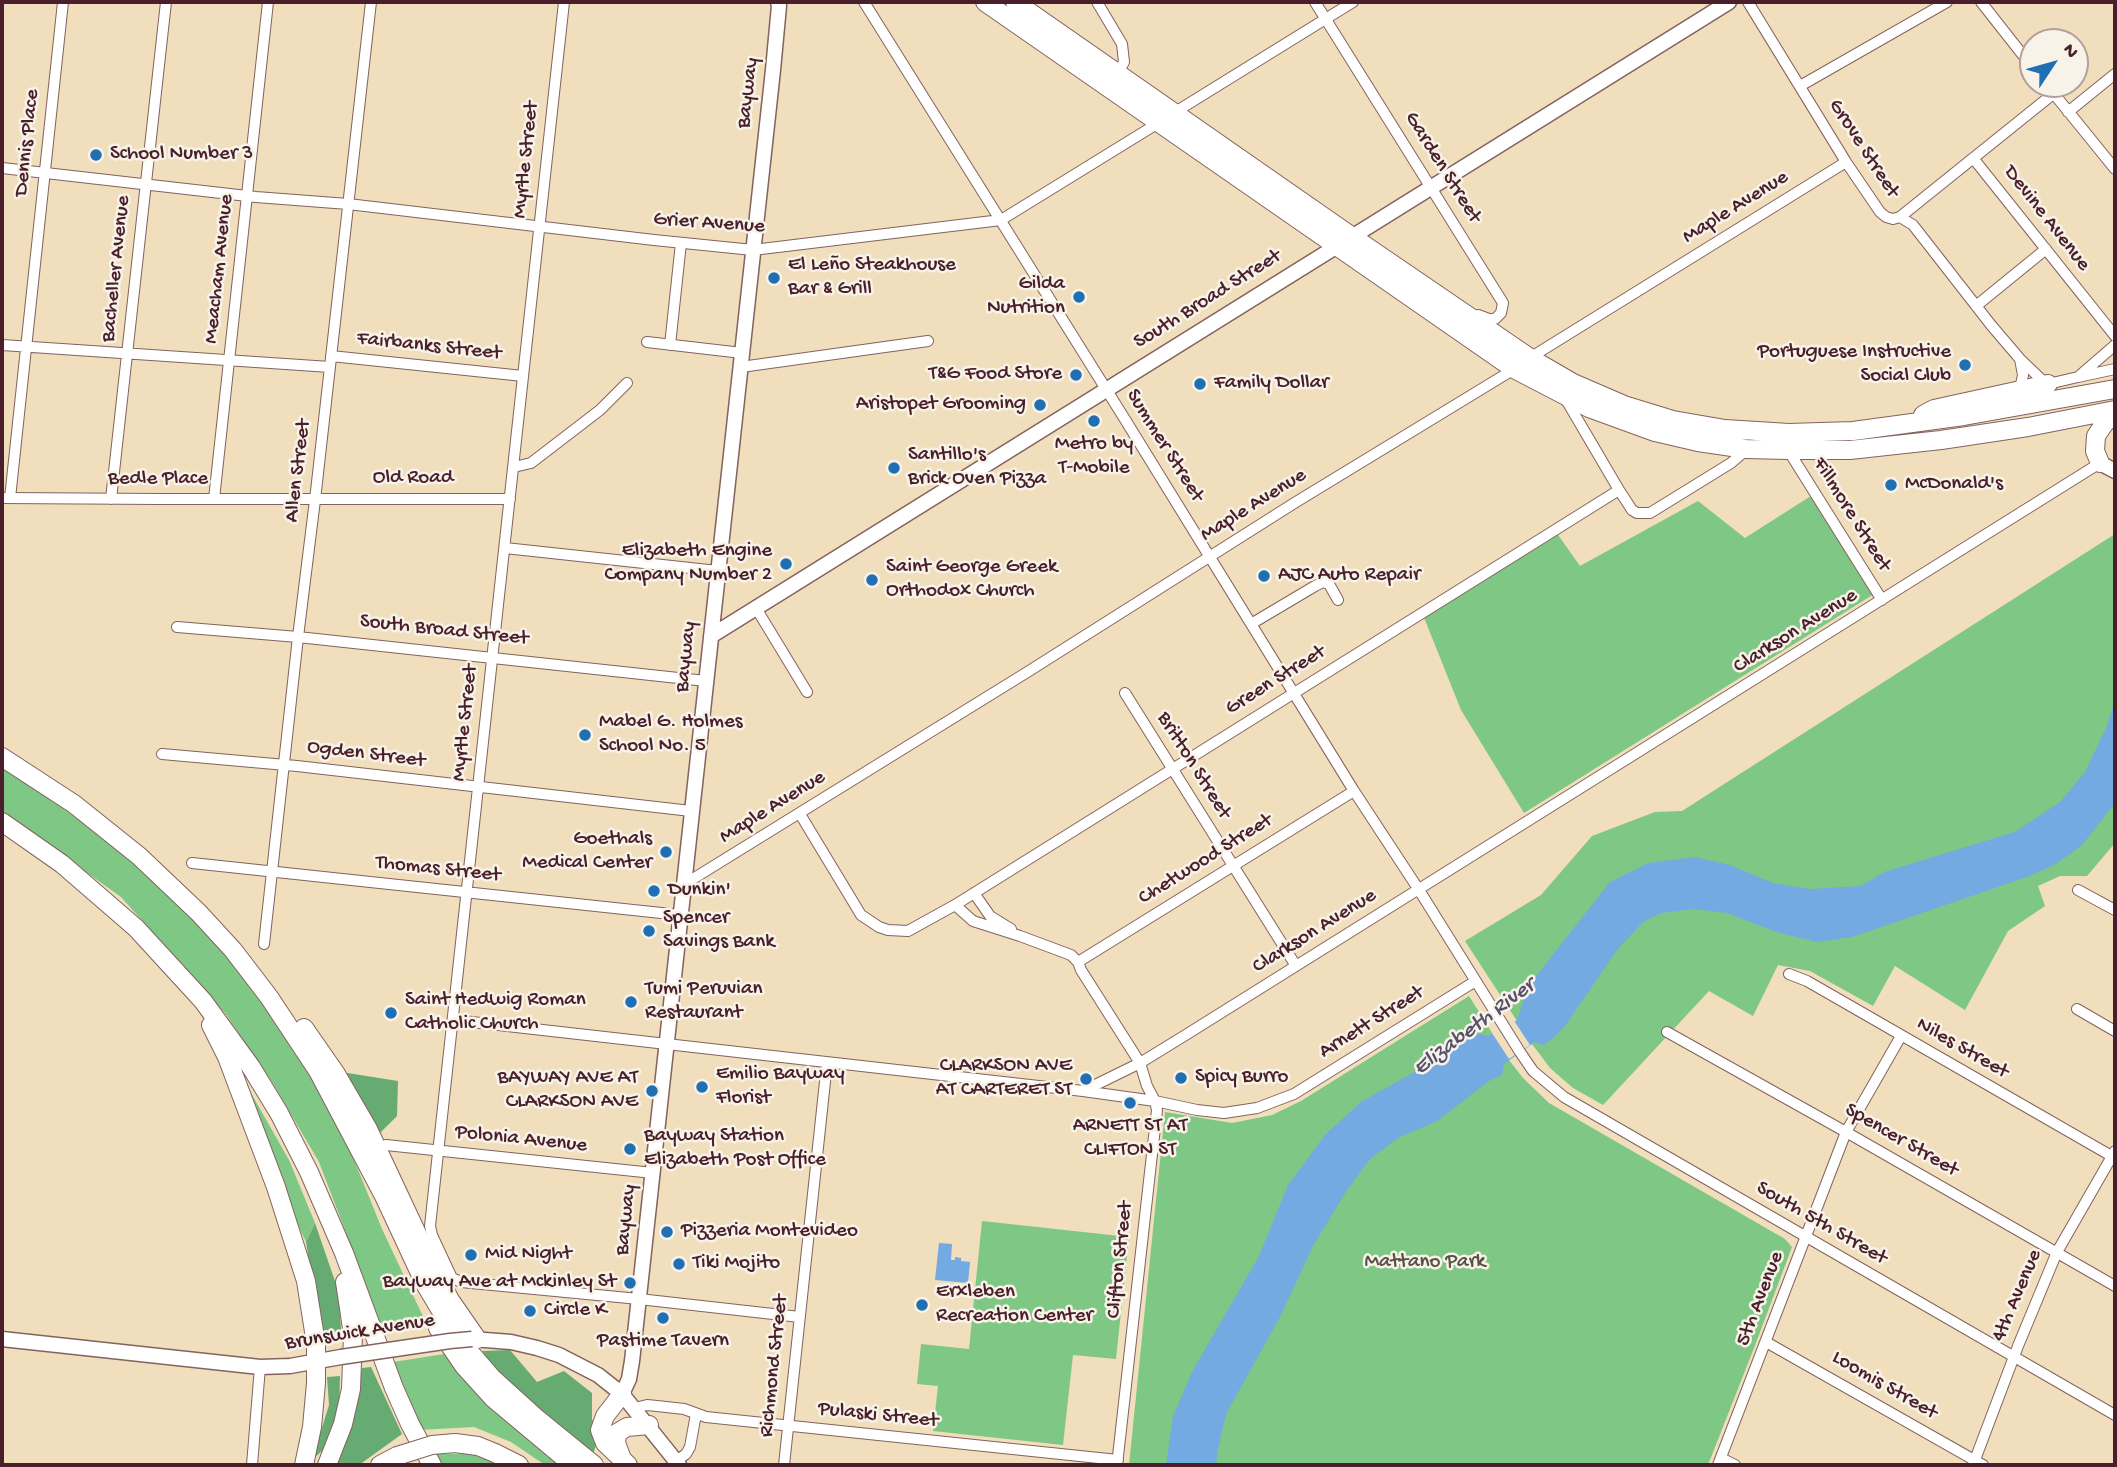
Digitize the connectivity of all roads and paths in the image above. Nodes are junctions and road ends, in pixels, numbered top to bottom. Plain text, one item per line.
1 (63, 2) edge
2 (166, 2) edge
3 (268, 2) edge
4 (370, 2) edge
5 (564, 2) edge
6 (864, 2) edge
7 (985, 2) edge
8 (1015, 2) edge
9 (1097, 2) edge
10 (1315, 2) edge
11 (1353, 2) edge
12 (1729, 2) edge
13 (1748, 2) edge
14 (1947, 2) edge
15 (1981, 2) edge
16 (780, 3) edge
17 (1326, 19) junction
18 (2019, 50) edge
19 (1118, 73) junction
20 (2115, 74) edge
21 (1800, 86) junction
22 (2048, 98) edge
23 (2056, 98) edge
24 (1175, 112) junction
25 (2068, 112) junction
26 (1158, 122) junction
27 (1973, 158) junction
28 (1846, 162) junction
29 (2, 168) edge
30 (2115, 169) edge
31 (44, 172) junction
32 (146, 185) junction
33 (1430, 186) junction
34 (247, 196) junction
35 (348, 204) junction
36 (1900, 217) junction
37 (1001, 220) junction
38 (539, 227) junction
39 (1344, 241) junction
40 (681, 243) junction
41 (2046, 249) junction
42 (753, 250) junction
43 (1455, 306) junction
44 (1976, 306) junction
45 (2115, 336) edge
46 (928, 341) dead end
47 (647, 342) dead end
48 (2, 345) edge
49 (670, 345) junction
50 (2115, 345) edge
51 (25, 346) junction
52 (127, 354) junction
53 (1531, 358) junction
54 (2020, 359) junction
55 (230, 360) junction
56 (741, 360) junction
57 (331, 361) junction
58 (1514, 369) junction
59 (2115, 369) edge
60 (523, 376) junction
61 (2078, 377) junction
62 (626, 383) dead end
63 (2048, 384) junction
64 (1105, 389) junction
65 (2020, 389) junction
66 (2115, 389) edge
67 (1564, 396) junction
68 (2115, 411) edge
69 (1903, 425) junction
70 (1746, 449) junction
71 (1788, 450) junction
72 (514, 467) junction
73 (2108, 467) edge
74 (1619, 490) junction
75 (6, 498) edge
76 (111, 499) junction
77 (214, 499) junction
78 (510, 499) junction
79 (315, 500) junction
80 (505, 548) junction
81 (1210, 556) junction
82 (718, 571) junction
83 (1338, 600) dead end
84 (1882, 600) junction
85 (756, 608) junction
86 (1251, 624) junction
87 (177, 627) dead end
88 (711, 636) junction
89 (298, 637) junction
90 (492, 658) junction
91 (706, 681) junction
92 (807, 692) dead end
93 (1125, 692) dead end
94 (1294, 692) junction
95 (162, 754) dead end
96 (2, 757) edge
97 (284, 764) junction
98 (1172, 769) junction
99 (479, 787) junction
100 (1354, 790) junction
101 (691, 811) junction
102 (800, 814) junction
103 (2, 822) edge
104 (192, 863) dead end
105 (1233, 866) junction
106 (272, 872) junction
107 (683, 885) junction
108 (1419, 890) junction
109 (2078, 890) dead end
110 (467, 893) junction
111 (974, 893) junction
112 (955, 905) junction
113 (2115, 910) edge
114 (680, 915) junction
115 (210, 925) junction
116 (1020, 936) junction
117 (264, 944) dead end
118 (1078, 962) junction
119 (1296, 966) junction
120 (1789, 974) dead end
121 (1475, 982) junction
122 (192, 988) junction
123 (2077, 1009) dead end
124 (454, 1020) junction
125 (2115, 1031) edge
126 (1667, 1032) dead end
127 (1901, 1036) junction
128 (667, 1045) junction
129 (1520, 1052) joint
130 (827, 1063) junction
131 (1140, 1063) junction
132 (1083, 1091) junction
133 (1155, 1101) junction
134 (1846, 1132) junction
135 (355, 1140) junction
136 (386, 1145) dead end
137 (439, 1151) junction
138 (2114, 1155) edge
139 (653, 1173) junction
140 (322, 1201) junction
141 (1805, 1238) junction
142 (2057, 1252) junction
143 (2115, 1286) edge
144 (639, 1299) junction
145 (800, 1317) junction
146 (2, 1339) edge
147 (474, 1339) junction
148 (1766, 1342) junction
149 (2014, 1357) junction
150 (316, 1361) junction
151 (260, 1367) junction
152 (622, 1394) junction
153 (635, 1408) junction
154 (696, 1414) junction
155 (2115, 1415) edge
156 (649, 1425) junction
157 (788, 1425) junction
158 (625, 1462) edge
159 (1719, 1462) edge
160 (1117, 1463) edge
161 (679, 1464) edge
162 (1977, 1464) edge
163 (252, 1465) edge
164 (303, 1465) edge
165 (327, 1465) edge
166 (380, 1465) edge
167 (432, 1465) edge
168 (519, 1465) edge
169 (573, 1465) edge
170 (594, 1465) edge
171 (784, 1465) edge
172 (1735, 1465) edge

1 - 31 street, Dennis Place
2 - 32 street, Bacheller Avenue
3 - 34 street, Meacham Avenue
4 - 35 street, Allen Street
5 - 38 street, Myrtle Street
6 - 37 street, Summer Street
7 - 26 highway
8 - 19 highway
9 - 19 street
10 - 17 street, Garden Street
11 - 17 street, Grier Avenue
12 - 33 main road, South Broad Street
13 - 21 street, Grove Street
14 - 21 street
15 - 18 street
16 - 42 main road, Bayway
17 - 24 street, Grier Avenue
17 - 33 street, Garden Street
19 - 24 highway
20 - 25 street
21 - 28 street, Grove Street
22 - 27 street
23 - 25 street
24 - 26 street, Grier Avenue
24 - 39 highway
25 - 30 street
26 - 37 street, Grier Avenue
26 - 39 highway
27 - 36 street
27 - 41 street, Devine Avenue
28 - 36 street, Grove Street
28 - 53 street, Maple Avenue
29 - 31 street, Grier Avenue
31 - 32 street, Grier Avenue
31 - 51 street, Dennis Place
32 - 34 street, Grier Avenue
32 - 52 street, Bacheller Avenue
33 - 39 main road, South Broad Street
33 - 43 street, Garden Street
34 - 35 street, Grier Avenue
34 - 55 street, Meacham Avenue
35 - 38 street, Grier Avenue
35 - 57 street, Allen Street
36 - 44 street, Grove Street
37 - 42 street, Grier Avenue
37 - 64 street, Summer Street
38 - 40 street, Grier Avenue
38 - 60 street, Myrtle Street
39 - 43 highway
39 - 58 highway
39 - 64 main road, South Broad Street
40 - 42 street, Grier Avenue
40 - 49 street
41 - 44 street
41 - 45 street, Devine Avenue
42 - 56 main road, Bayway
43 - 53 highway
44 - 54 street, Grove Street
46 - 56 street
47 - 49 street
48 - 51 street, Fairbanks Street
49 - 56 street
50 - 61 street
51 - 52 street, Fairbanks Street
51 - 75 street, Dennis Place
52 - 55 street, Fairbanks Street
52 - 76 street, Bacheller Avenue
53 - 58 street, Maple Avenue
53 - 69 highway
54 - 63 street, Grove Street
54 - 65 street
55 - 57 street, Fairbanks Street
55 - 77 street, Meacham Avenue
56 - 82 main road, Bayway
57 - 60 street, Fairbanks Street
57 - 79 street, Allen Street
58 - 67 highway
58 - 81 street, Maple Avenue
59 - 61 street
60 - 72 street, Myrtle Street
61 - 63 street
62 - 72 street
63 - 65 highway
64 - 81 street, Summer Street
64 - 85 main road, South Broad Street
65 - 69 highway
66 - 69 highway
67 - 70 highway
67 - 74 street
68 - 71 highway
68 - 73 highway
70 - 71 highway
70 - 74 street
71 - 84 street, Fillmore Street
72 - 78 street, Myrtle Street
73 - 84 street, Clarkson Avenue
74 - 94 street, Green Street
75 - 76 street, Bedle Place
76 - 77 street, Bedle Place
77 - 79 street, Bedle Place
78 - 79 street, Old Road
78 - 80 street, Myrtle Street
79 - 89 street, Allen Street
80 - 82 street
80 - 90 street, Myrtle Street
81 - 86 street, Summer Street
81 - 102 street, Maple Avenue
82 - 88 main road, Bayway
83 - 86 street
84 - 108 street, Clarkson Avenue
85 - 88 main road, South Broad Street
85 - 92 street
86 - 94 street, Summer Street
87 - 89 street, South Broad Street
88 - 91 main road, Bayway
89 - 90 street, South Broad Street
89 - 97 street, Allen Street
90 - 91 street, South Broad Street
90 - 99 street, Myrtle Street
91 - 101 main road, Bayway
93 - 98 street, Britton Street
94 - 98 street, Green Street
94 - 100 street, Summer Street
95 - 97 street, Ogden Street
96 - 115 highway
97 - 99 street, Ogden Street
97 - 106 street, Allen Street
98 - 105 street, Britton Street
98 - 111 street, Green Street
99 - 101 street, Ogden Street
99 - 110 street, Myrtle Street
100 - 105 street, Chetwood Street
100 - 108 street, Summer Street
101 - 107 main road, Bayway
102 - 107 street, Maple Avenue
102 - 112 street, Green Street
103 - 122 highway
104 - 106 street, Thomas Street
105 - 118 street, Chetwood Street
105 - 119 street, Britton Street
106 - 110 street, Thomas Street
106 - 117 street, Allen Street
107 - 114 main road, Bayway
108 - 119 street, Clarkson Avenue
108 - 121 street, Summer Street
109 - 113 street
110 - 114 street, Thomas Street
110 - 124 street, Myrtle Street
111 - 112 street, Green Street
111 - 116 street
112 - 116 street
114 - 128 main road, Bayway
115 - 135 highway
115 - 147 highway
116 - 118 street
118 - 131 street, Clifton Street
119 - 131 street, Clarkson Avenue
120 - 127 street, Niles Street
121 - 129 street, Summer Street
121 - 133 street, Arnett Street
122 - 140 highway
122 - 150 highway
123 - 125 street
124 - 128 street
124 - 137 street, Myrtle Street
126 - 134 street, Spencer Street
127 - 134 street, 5th Avenue
127 - 138 street, Niles Street
128 - 130 street
128 - 139 main road, Bayway
129 - 141 street, South 5th Street
130 - 132 street
130 - 145 street, Richmond Street
131 - 132 street, Clarkson Avenue
131 - 133 street, Clifton Street
132 - 133 street, Arnett Street
133 - 160 street, Clifton Street
134 - 141 street, 5th Avenue
134 - 142 street, Spencer Street
135 - 169 highway
135 - 170 highway
136 - 137 street, Polonia Avenue
137 - 139 street, Polonia Avenue
137 - 144 street, Myrtle Street
138 - 142 street, 4th Avenue
139 - 144 main road, Bayway
140 - 165 highway
140 - 167 highway
141 - 148 street, 5th Avenue
141 - 149 street, South 5th Street
142 - 143 street, Spencer Street
142 - 149 street, 4th Avenue
144 - 145 street
144 - 152 main road, Bayway
145 - 157 street, Richmond Street
146 - 151 main road, Brunswick Avenue
147 - 150 main road, Brunswick Avenue, bridge
147 - 152 main road, Brunswick Avenue
148 - 159 street, 5th Avenue
148 - 162 street, Loomis Street
149 - 155 street, South 5th Street
149 - 162 street, 4th Avenue
150 - 151 main road, Brunswick Avenue
150 - 164 highway
151 - 163 street
152 - 153 main road, Brunswick Avenue
152 - 158 highway
153 - 154 street, Pulaski Street
153 - 156 main road, Brunswick Avenue
154 - 157 street, Pulaski Street
154 - 161 street
156 - 158 highway
156 - 161 main road, Brunswick Avenue
157 - 160 street, Pulaski Street
157 - 171 street, Richmond Street
159 - 172 street
166 - 168 highway, bridge

